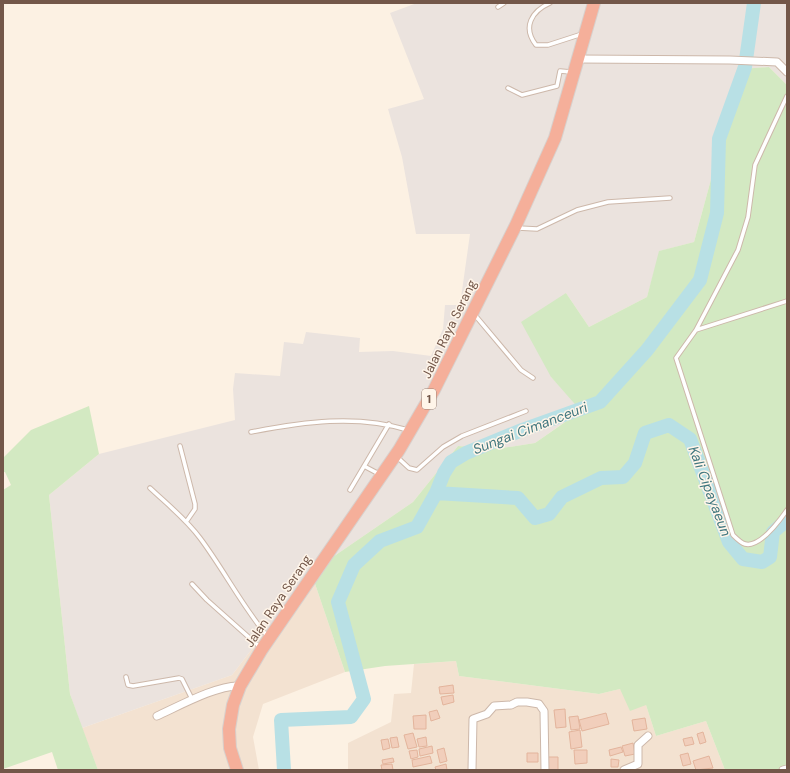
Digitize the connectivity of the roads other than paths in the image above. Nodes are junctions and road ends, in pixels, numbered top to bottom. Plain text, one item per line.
1 (504, 3) edge
2 (550, 3) edge
3 (594, 3) edge
4 (498, 6) dead end
5 (585, 33) junction
6 (578, 59) junction
7 (787, 72) edge
8 (574, 73) junction
9 (557, 86) junction
10 (508, 88) dead end
11 (570, 90) junction
12 (787, 96) edge
13 (670, 198) dead end
14 (514, 228) junction
15 (787, 301) edge
16 (473, 312) junction
17 (696, 330) junction
18 (533, 378) dead end
19 (526, 411) dead end
20 (389, 424) junction
21 (412, 431) junction
22 (251, 432) dead end
23 (180, 446) dead end
24 (396, 456) junction
25 (364, 466) junction
26 (382, 475) junction
27 (150, 488) dead end
28 (350, 490) dead end
29 (787, 510) edge
30 (186, 522) junction
31 (192, 584) dead end
32 (269, 638) junction
33 (262, 649) junction
34 (126, 677) dead end
35 (240, 686) junction
36 (193, 700) junction
37 (157, 716) dead end
38 (648, 736) dead end
39 (787, 769) edge
40 (237, 770) edge
41 (472, 770) edge
42 (545, 770) edge
43 (624, 770) edge
44 (784, 770) edge

1 - 4 lane
2 - 5 lane
3 - 5 highway, Jalan Raya Serang / 1
5 - 6 highway, Jalan Raya Serang / 1
6 - 7 street
6 - 8 highway, Jalan Raya Serang / 1
8 - 9 lane
8 - 11 highway, Jalan Raya Serang / 1
9 - 10 lane
9 - 11 lane
11 - 14 highway, Jalan Raya Serang / 1
12 - 17 lane
13 - 14 lane
14 - 16 highway, Jalan Raya Serang / 1
15 - 17 lane
16 - 18 lane
16 - 21 highway, Jalan Raya Serang / 1
17 - 29 lane
19 - 24 lane
20 - 21 lane
20 - 22 lane
20 - 25 lane
21 - 24 highway, Jalan Raya Serang / 1
23 - 30 lane
24 - 26 highway, Jalan Raya Serang / 1
25 - 26 lane
25 - 28 lane
26 - 32 highway, Jalan Raya Serang / 1
27 - 30 lane
30 - 32 lane
31 - 33 lane
32 - 33 highway, Jalan Raya Serang / 1
33 - 35 highway, Jalan Raya Serang / 1
34 - 36 lane
35 - 36 street
35 - 40 highway, Jalan Raya Serang / 1
36 - 37 street
38 - 43 street
39 - 44 street
41 - 42 street

